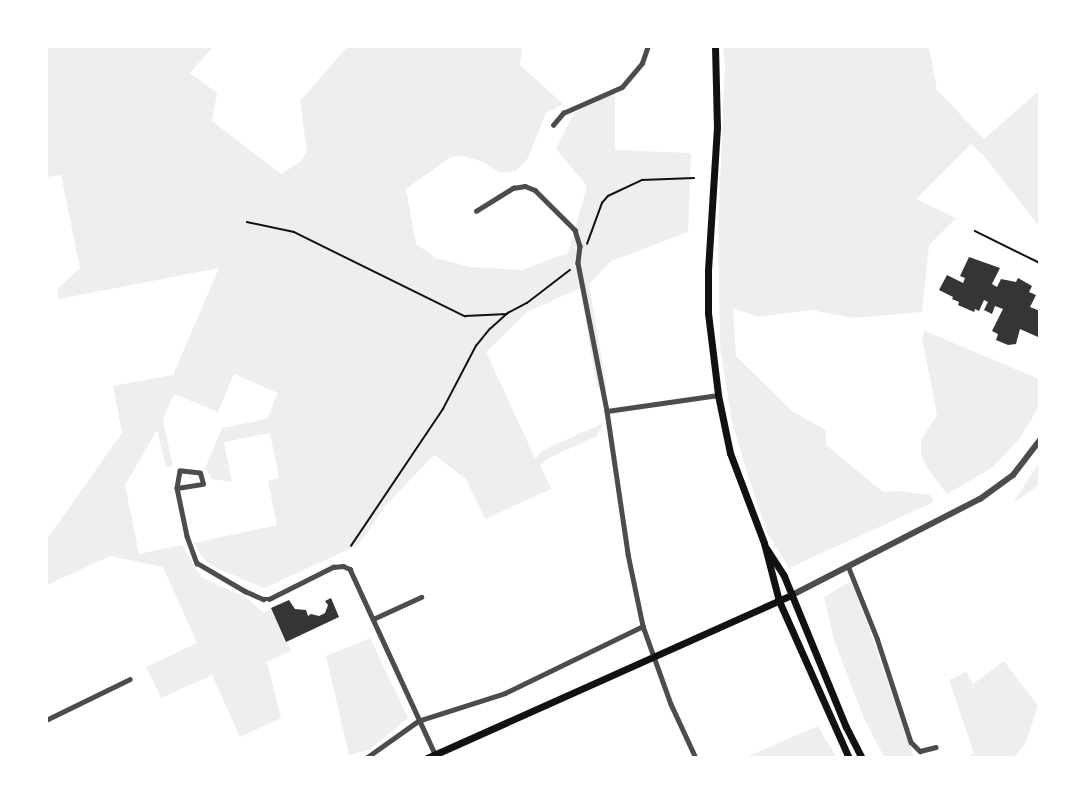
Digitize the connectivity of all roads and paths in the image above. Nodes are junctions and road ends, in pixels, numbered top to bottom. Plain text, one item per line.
1 (648, 46) edge
2 (715, 46) edge
3 (889, 46) edge
4 (896, 46) edge
5 (553, 125) dead end
6 (694, 177) dead end
7 (476, 211) dead end
8 (247, 222) dead end
9 (975, 231) dead end
10 (578, 263) junction
11 (1040, 263) edge
12 (508, 313) junction
13 (717, 395) junction
14 (607, 411) junction
15 (1040, 440) edge
16 (177, 488) junction
17 (764, 543) junction
18 (351, 546) dead end
19 (849, 568) junction
20 (792, 596) junction
21 (421, 597) dead end
22 (779, 601) junction
23 (373, 618) junction
24 (643, 626) junction
25 (653, 656) junction
26 (130, 679) dead end
27 (46, 720) edge
28 (418, 721) junction
29 (936, 747) dead end
30 (435, 754) junction
31 (366, 758) edge
32 (427, 758) edge
33 (696, 758) edge
34 (849, 758) edge
35 (862, 758) edge

1 - 5 street
2 - 13 main road
3 - 4 path
6 - 10 path
7 - 10 street
8 - 12 path
9 - 11 path
10 - 12 path
10 - 14 street
12 - 18 path
13 - 14 street
13 - 17 main road
14 - 24 street
15 - 19 street
16 - 16 street
16 - 23 street
17 - 20 main road
17 - 22 main road
19 - 20 street
19 - 29 street
20 - 22 main road
20 - 35 main road
21 - 23 street
22 - 25 main road
22 - 34 main road
23 - 28 street
24 - 25 street
24 - 28 street
25 - 30 main road
25 - 33 street
26 - 27 street
28 - 30 street
28 - 31 street
30 - 32 main road

